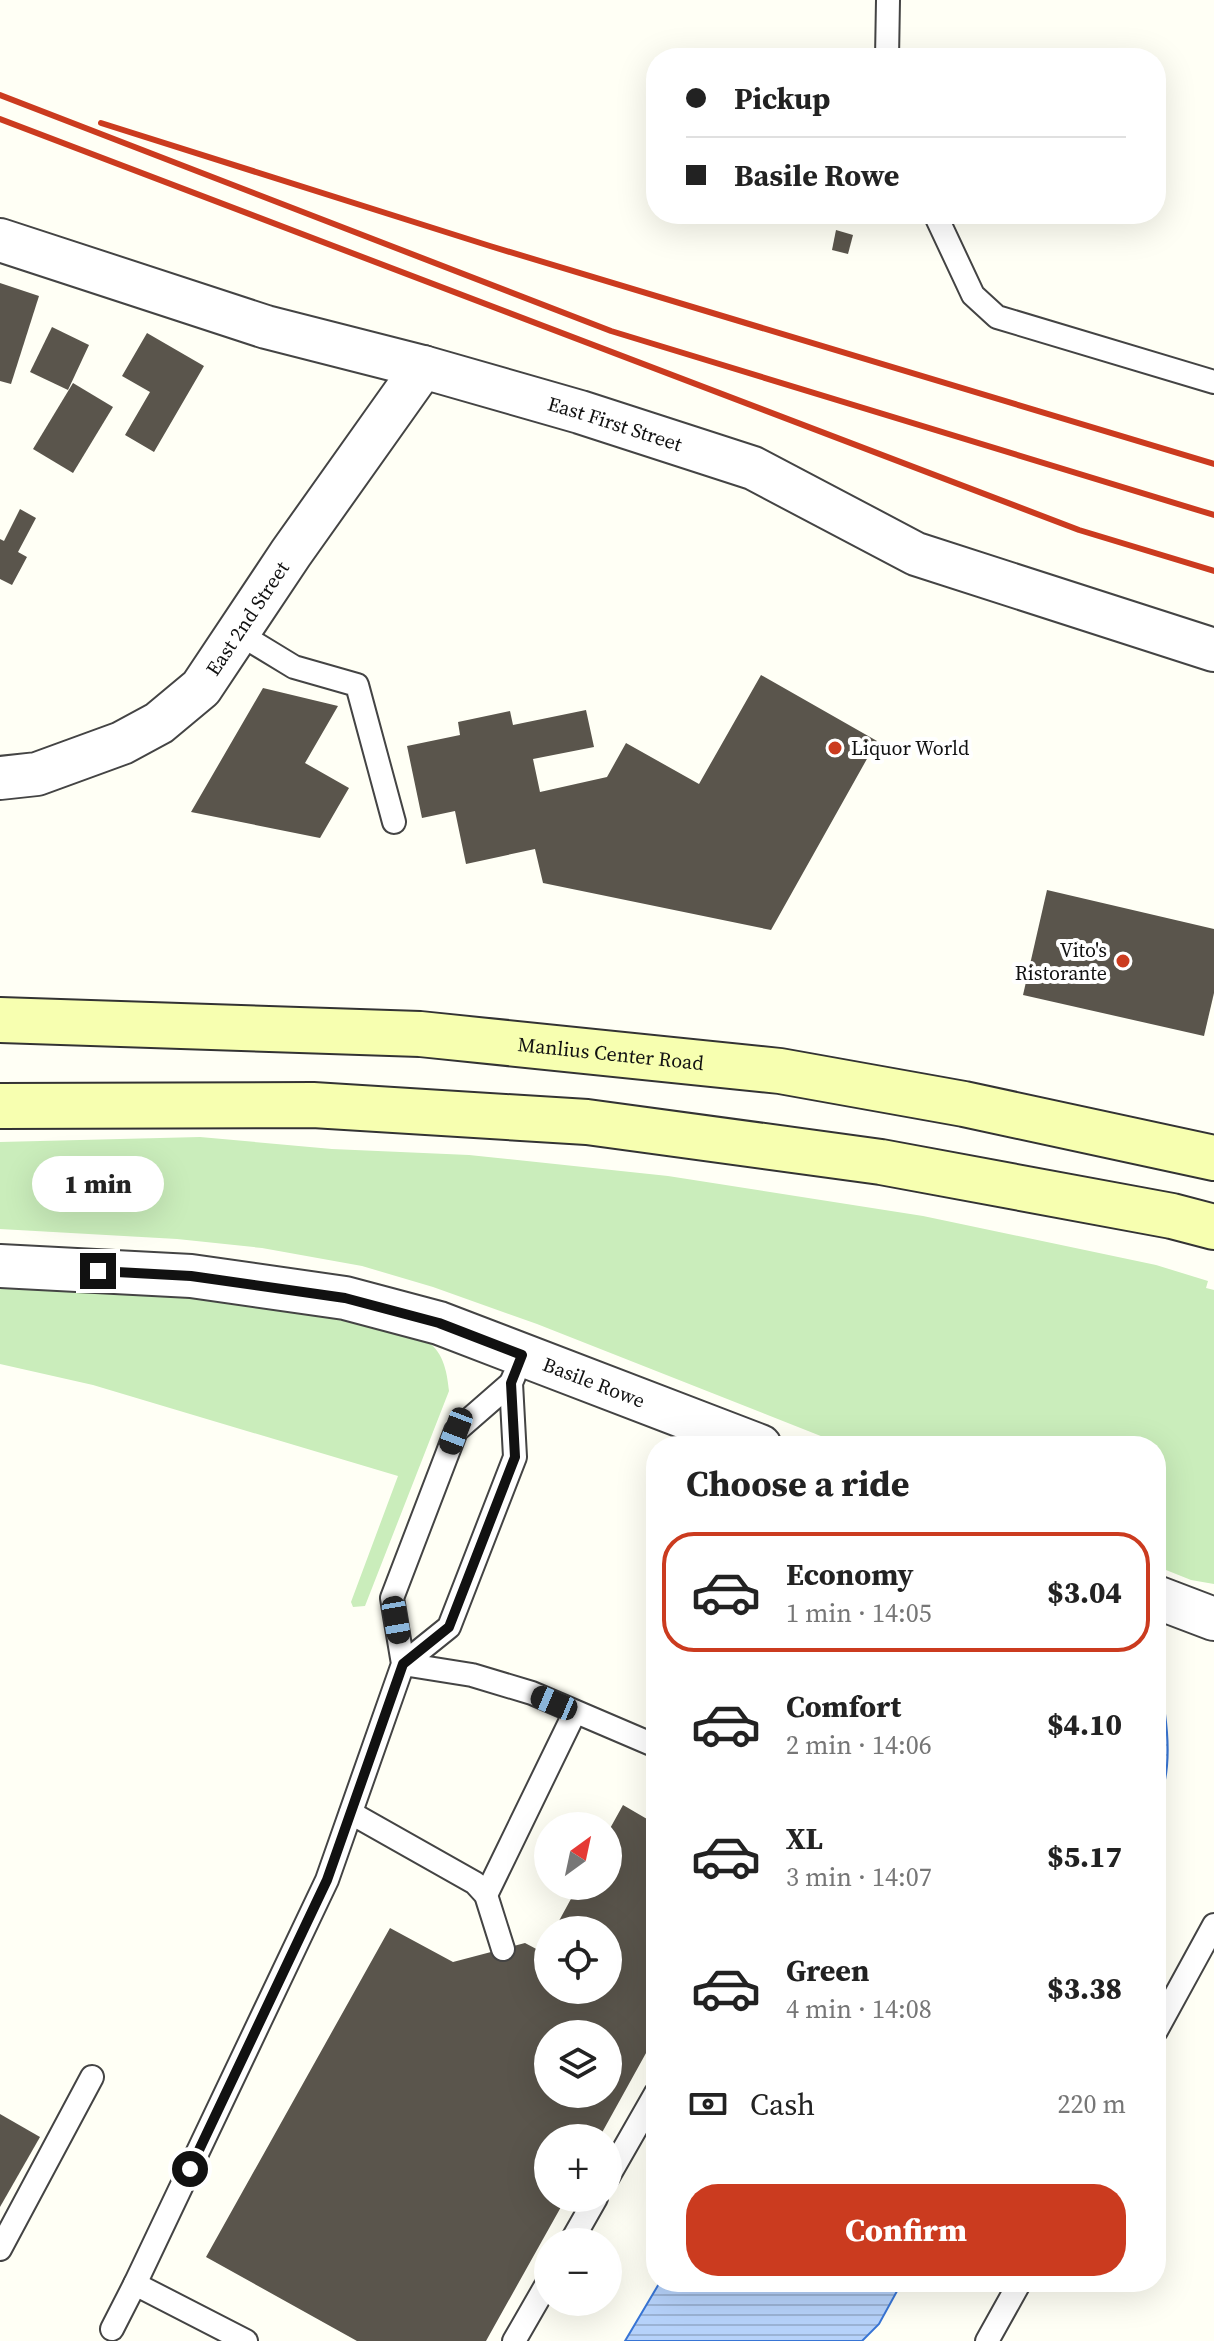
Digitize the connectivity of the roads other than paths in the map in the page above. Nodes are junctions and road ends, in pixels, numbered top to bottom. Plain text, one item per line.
1 (888, 0) edge
2 (887, 48) edge
3 (940, 224) edge
4 (0, 240) edge
5 (423, 367) junction
6 (1214, 382) edge
7 (238, 633) junction
8 (1214, 650) edge
9 (0, 778) edge
10 (394, 822) dead end
11 (0, 1020) edge
12 (0, 1106) edge
13 (1214, 1158) edge
14 (1214, 1227) edge
15 (0, 1266) edge
16 (517, 1369) junction
17 (728, 1436) edge
18 (1166, 1601) edge
19 (1214, 1619) edge
20 (403, 1664) junction
21 (575, 1712) junction
22 (646, 1742) edge
23 (351, 1813) junction
24 (486, 1895) junction
25 (1214, 1925) edge
26 (503, 1949) dead end
27 (1166, 2013) edge
28 (92, 2077) dead end
29 (646, 2110) edge
30 (622, 2152) edge
31 (0, 2249) edge
32 (135, 2284) junction
33 (1014, 2292) edge
34 (534, 2306) edge
35 (112, 2329) dead end
36 (246, 2341) edge
37 (514, 2341) edge
38 (987, 2341) edge

1 - 2 lane
3 - 6 lane
4 - 5 street, East First Street
5 - 7 street, East 2nd Street
5 - 8 street, East First Street
7 - 9 street, East 2nd Street
7 - 10 lane
11 - 13 main road, Manlius Center Road
12 - 14 main road
15 - 16 street, Basile Rowe
16 - 17 street, Basile Rowe
16 - 20 lane
16 - 20 lane
18 - 19 street
20 - 21 lane
20 - 23 lane
21 - 22 lane
21 - 24 lane
23 - 24 lane
23 - 32 lane
24 - 26 lane
25 - 27 lane
28 - 31 lane
29 - 30 lane
32 - 35 lane
32 - 36 lane
33 - 38 lane
34 - 37 lane

